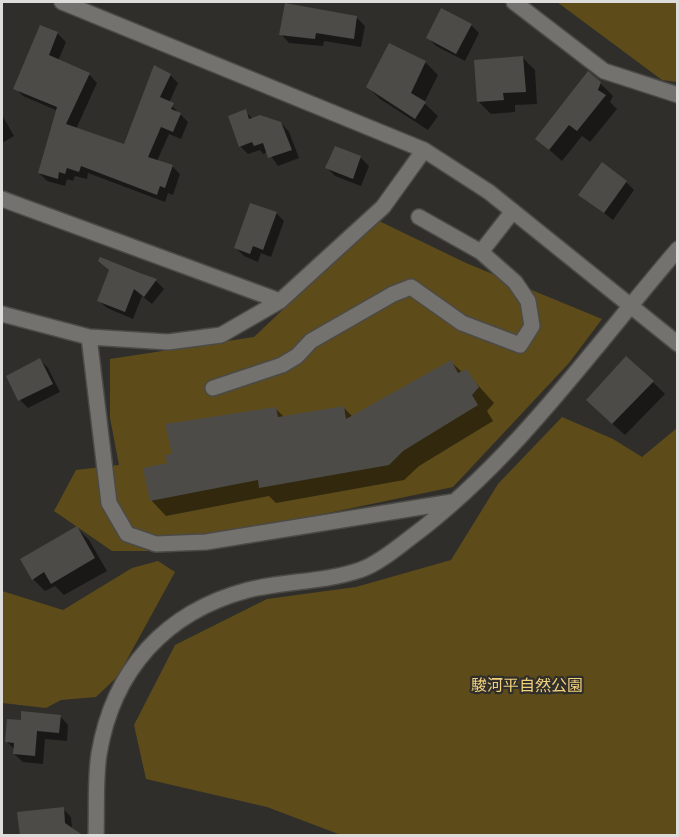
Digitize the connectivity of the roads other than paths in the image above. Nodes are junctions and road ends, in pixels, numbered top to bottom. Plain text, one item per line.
1 (62, 2) edge
2 (514, 2) edge
3 (678, 95) edge
4 (424, 150) junction
5 (2, 199) edge
6 (513, 211) junction
7 (419, 217) dead end
8 (678, 249) edge
9 (482, 252) junction
10 (280, 301) junction
11 (631, 304) junction
12 (2, 314) edge
13 (89, 337) junction
14 (678, 344) edge
15 (213, 388) dead end
16 (452, 502) junction
17 (96, 836) edge

1 - 4 street
2 - 3 street
4 - 6 street
4 - 10 street
5 - 10 street
6 - 9 street
6 - 11 street
7 - 9 street
8 - 11 street
9 - 15 street
10 - 13 street
11 - 14 street
11 - 16 street
12 - 13 street
13 - 16 street
16 - 17 street

